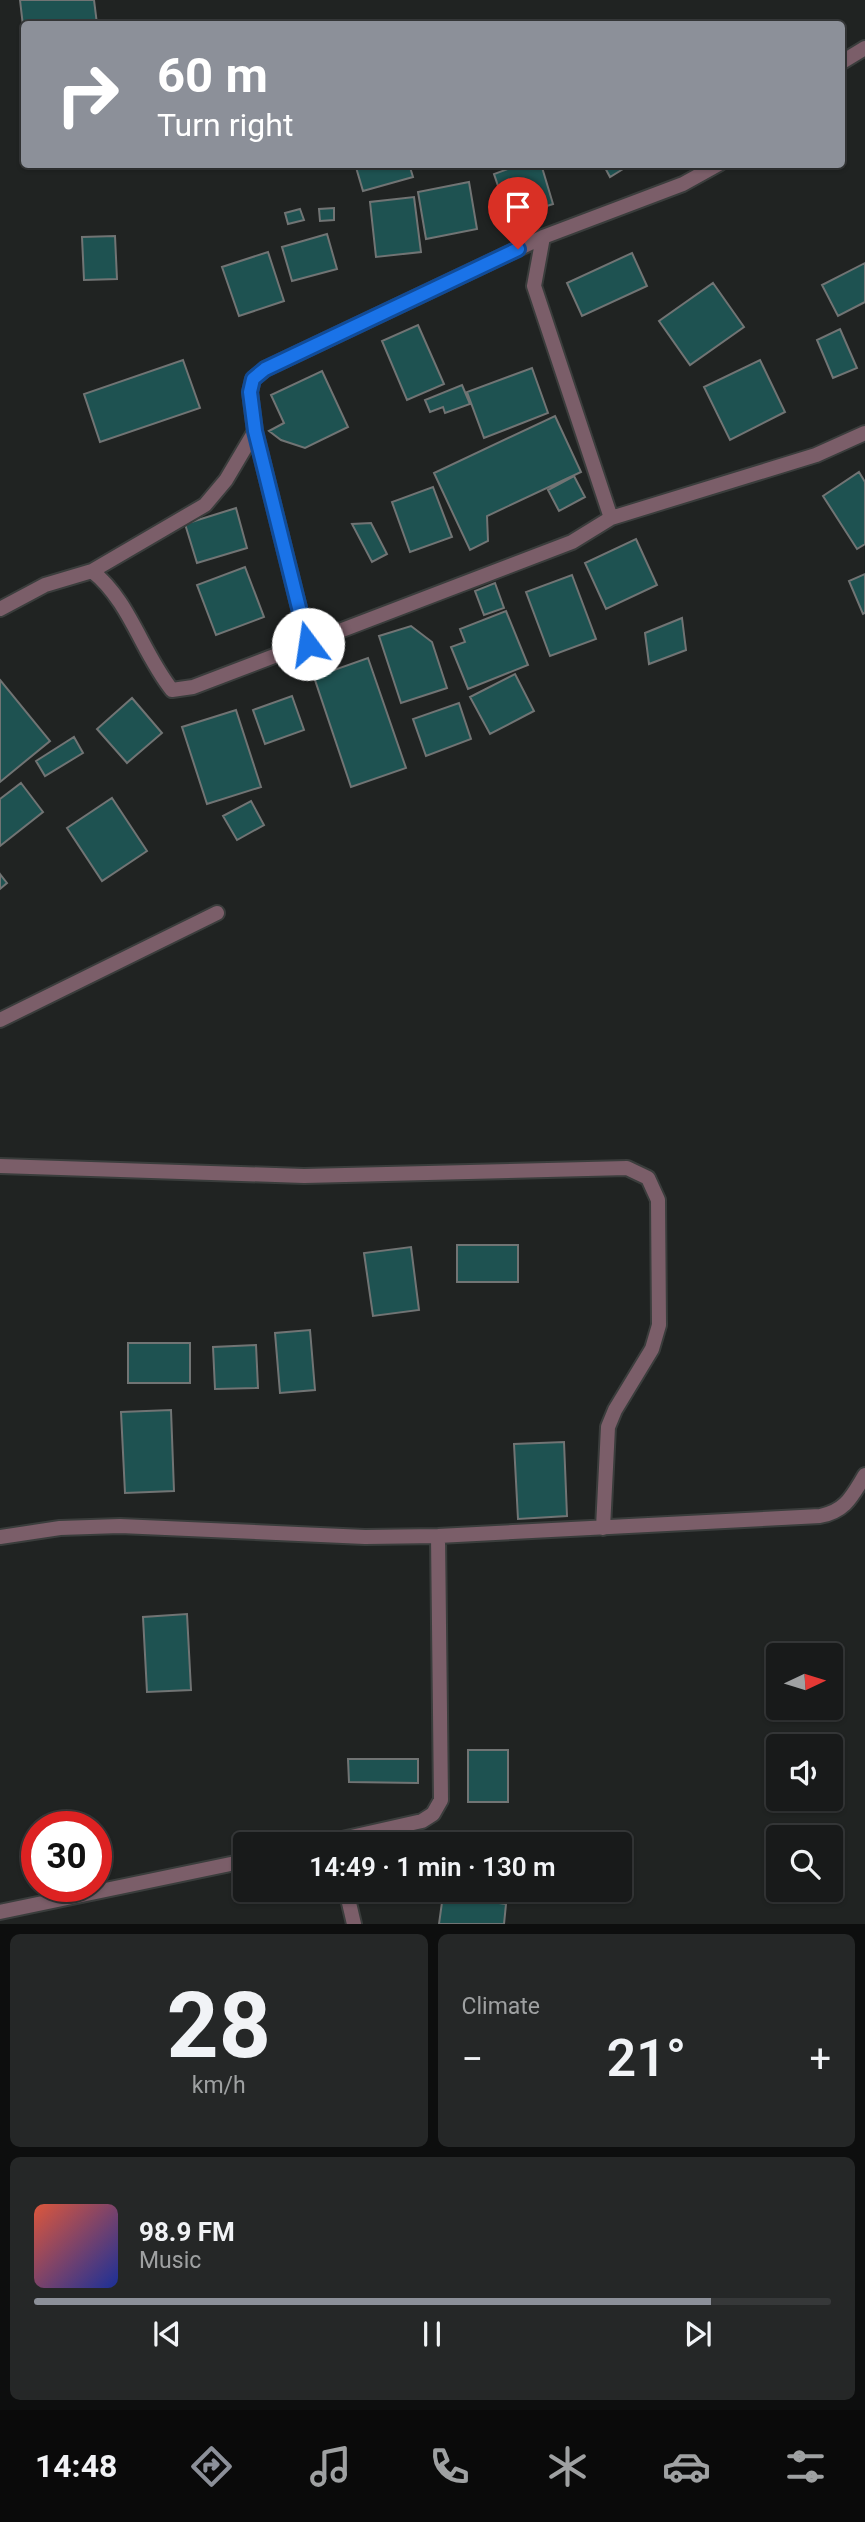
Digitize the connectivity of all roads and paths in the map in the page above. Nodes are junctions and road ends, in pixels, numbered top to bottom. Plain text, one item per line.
1 (865, 48) edge
2 (845, 60) edge
3 (712, 168) edge
4 (543, 237) junction
5 (255, 431) junction
6 (865, 433) edge
7 (611, 518) junction
8 (92, 571) junction
9 (0, 609) edge
10 (308, 644) junction
11 (217, 913) dead end
12 (0, 1020) edge
13 (0, 1166) edge
14 (865, 1475) edge
15 (603, 1528) junction
16 (438, 1536) junction
17 (0, 1537) edge
18 (380, 1832) edge
19 (233, 1863) edge
20 (349, 1902) edge
21 (0, 1912) edge
22 (354, 1923) edge

1 - 2 street
3 - 4 street
4 - 5 street
4 - 7 street
5 - 8 street
5 - 10 street
6 - 7 street
7 - 10 street
8 - 9 street
8 - 10 street
11 - 12 street
13 - 15 street
14 - 15 street
15 - 16 street
16 - 17 street
16 - 18 street
19 - 21 street
20 - 22 street

